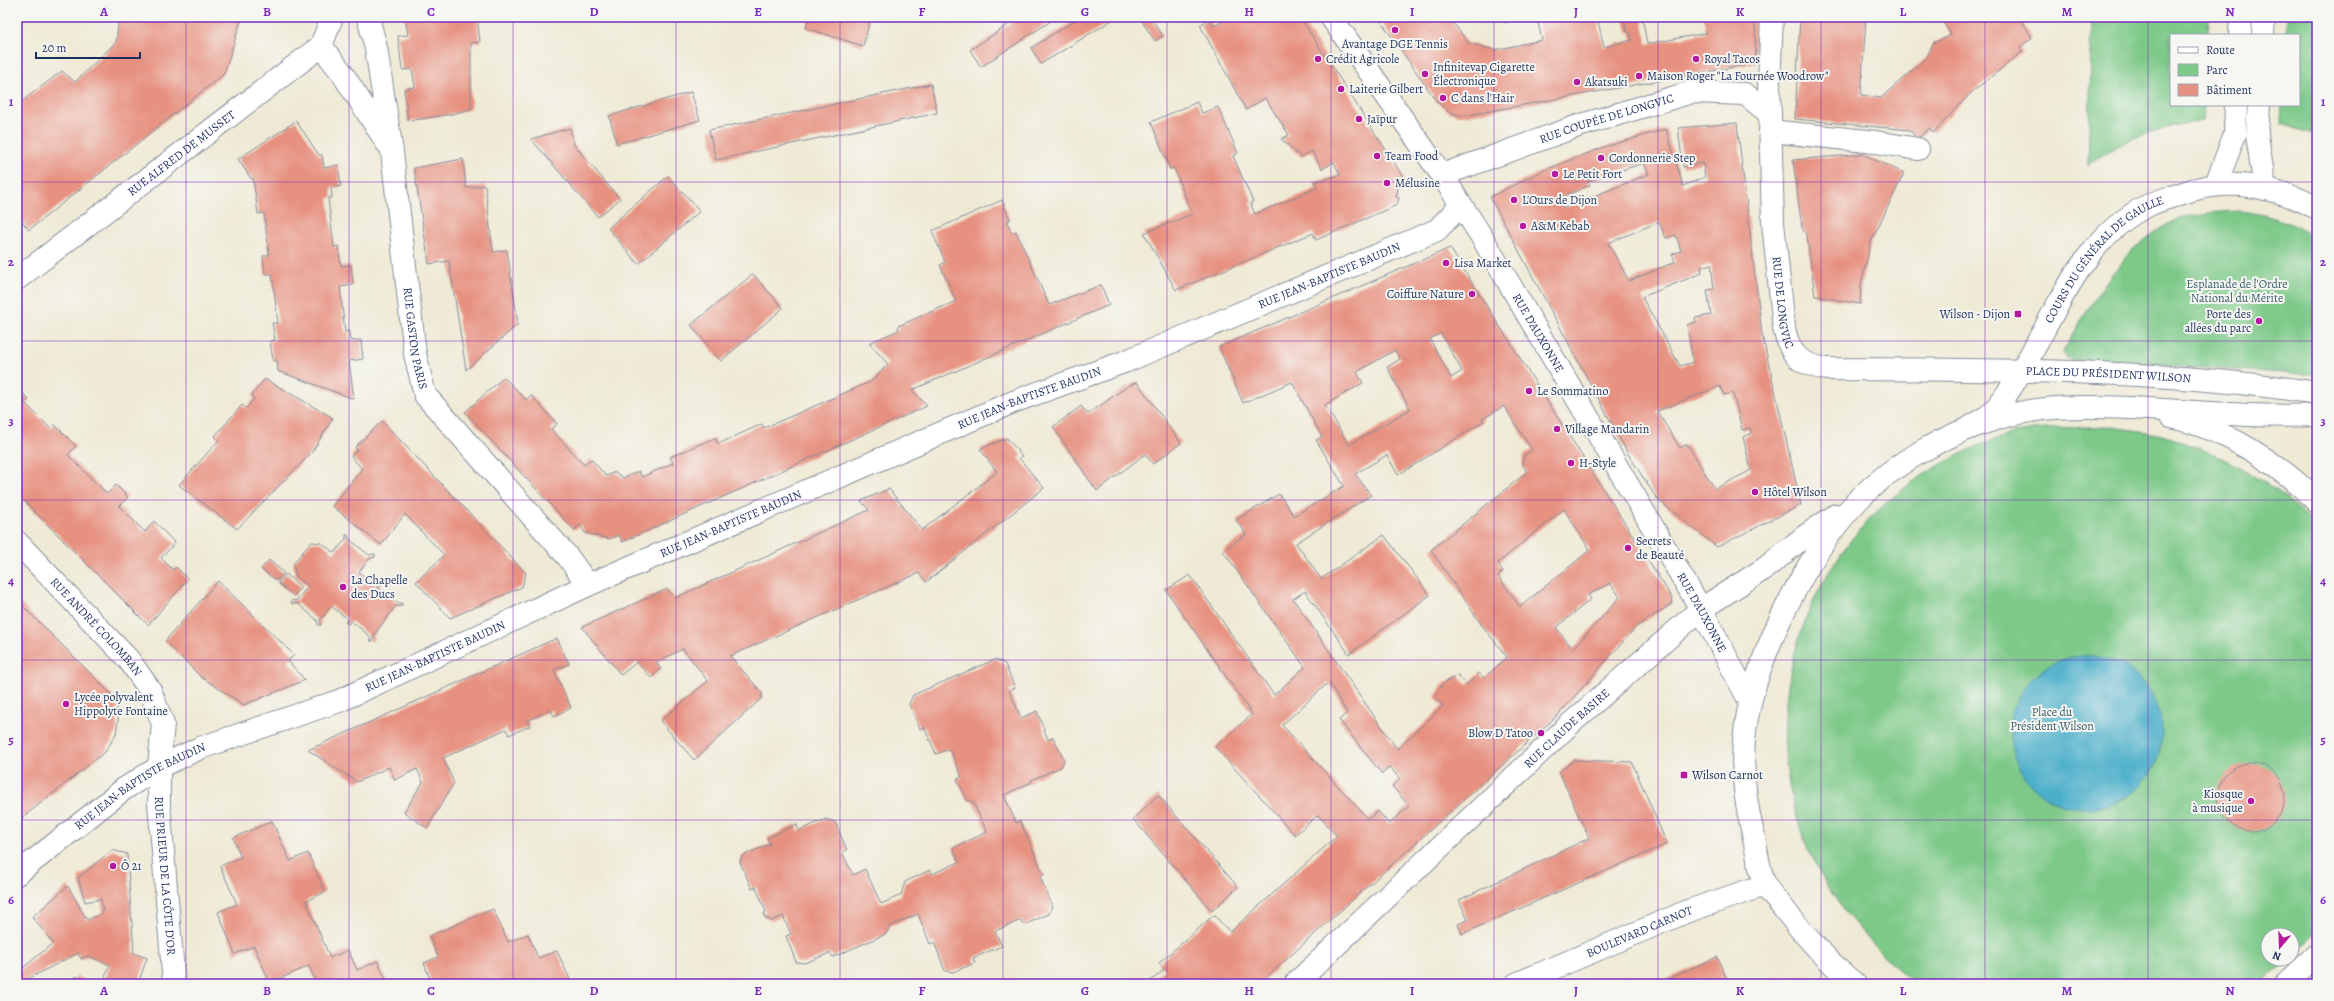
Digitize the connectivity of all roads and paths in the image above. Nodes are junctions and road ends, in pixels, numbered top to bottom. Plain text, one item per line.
1 (332, 17) edge
2 (368, 17) edge
3 (1330, 17) edge
4 (1772, 17) edge
5 (2241, 17) edge
6 (2264, 17) edge
7 (2240, 34) edge
8 (2263, 34) edge
9 (321, 46) junction
10 (2236, 106) edge
11 (2259, 106) edge
12 (1770, 123) junction
13 (1918, 150) dead end
14 (392, 152) junction
15 (1442, 175) junction
16 (2216, 184) junction
17 (2266, 189) junction
18 (1461, 205) junction
19 (2317, 208) edge
20 (17, 279) edge
21 (2021, 372) junction
22 (2248, 382) junction
23 (2317, 393) edge
24 (2127, 408) junction
25 (2312, 420) edge
26 (1970, 428) junction
27 (1859, 499) junction
28 (2317, 502) edge
29 (17, 542) edge
30 (588, 585) junction
31 (1701, 609) junction
32 (1750, 702) junction
33 (159, 767) junction
34 (17, 874) edge
35 (1765, 885) junction
36 (2317, 956) edge
37 (1298, 982) edge
38 (174, 984) edge
39 (1516, 984) edge
40 (1855, 984) edge
41 (2286, 984) edge

1 - 9 street
2 - 14 street, RUE GASTON PARIS
3 - 15 street, RUE D'AUXONNE
4 - 12 street, RUE DE LONGVIC
5 - 7 street
6 - 8 street
9 - 14 street, RUE GASTON PARIS
9 - 20 street, RUE ALFRED DE MUSSET
10 - 16 street
11 - 17 street
12 - 13 street
12 - 15 street, RUE COUPÉE DE LONGVIC
12 - 21 street, RUE DE LONGVIC
14 - 30 street, RUE GASTON PARIS
15 - 18 street, RUE D'AUXONNE
16 - 17 street, COURS DU GÉNÉRAL DE GAULLE
16 - 21 street, COURS DU GÉNÉRAL DE GAULLE
17 - 19 street, COURS DU GÉNÉRAL DE GAULLE
18 - 30 street, RUE JEAN-BAPTISTE BAUDIN
18 - 31 street, RUE D'AUXONNE
21 - 22 street, PLACE DU PRÉSIDENT WILSON
21 - 26 street, PLACE DU PRÉSIDENT WILSON
22 - 23 street, PLACE DU PRÉSIDENT WILSON
22 - 25 street, PLACE DU PRÉSIDENT WILSON
24 - 25 street, PLACE DU PRÉSIDENT WILSON
24 - 26 street, PLACE DU PRÉSIDENT WILSON
24 - 28 street, PLACE DU PRÉSIDENT WILSON
26 - 27 street, PLACE DU PRÉSIDENT WILSON
27 - 31 street, RUE CLAUDE BASIRE
27 - 32 street, PLACE DU PRÉSIDENT WILSON
29 - 33 street, RUE ANDRÉ COLOMBAN
30 - 33 street, RUE JEAN-BAPTISTE BAUDIN
31 - 32 street, RUE D'AUXONNE
31 - 37 street, RUE CLAUDE BASIRE
32 - 35 street, PLACE DU PRÉSIDENT WILSON
33 - 34 street, RUE JEAN-BAPTISTE BAUDIN
33 - 38 street, RUE PRIEUR DE LA CÔTE D'OR
35 - 39 street, BOULEVARD CARNOT
35 - 40 street, PLACE DU PRÉSIDENT WILSON
36 - 41 street

